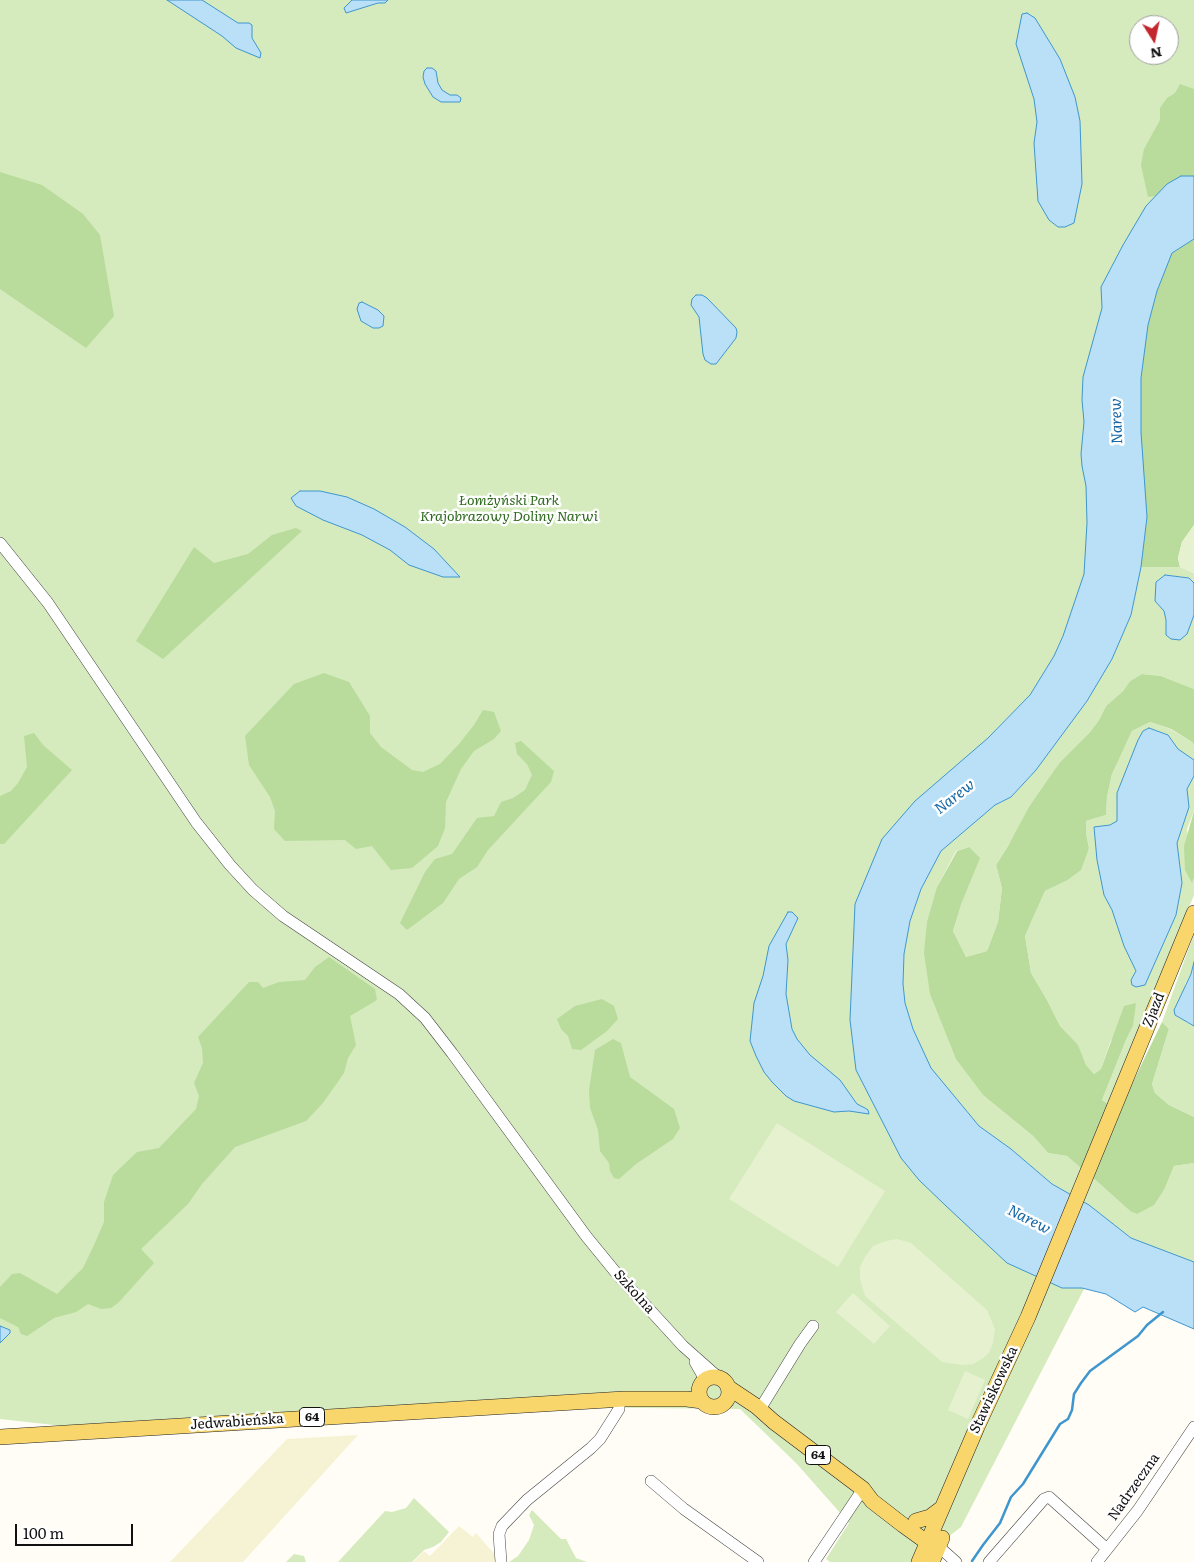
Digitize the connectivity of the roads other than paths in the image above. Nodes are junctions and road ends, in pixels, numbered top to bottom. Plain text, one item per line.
1 (0, 544) edge
2 (1194, 913) edge
3 (814, 1326) dead end
4 (1021, 1334) junction
5 (706, 1387) junction
6 (728, 1395) junction
7 (622, 1399) junction
8 (760, 1409) junction
9 (774, 1422) junction
10 (1194, 1427) edge
11 (0, 1437) edge
12 (651, 1481) dead end
13 (863, 1489) junction
14 (943, 1507) junction
15 (916, 1521) junction
16 (933, 1542) junction
17 (1107, 1549) junction
18 (501, 1562) edge
19 (758, 1562) edge
20 (814, 1562) edge
21 (919, 1562) edge
22 (932, 1562) edge
23 (956, 1562) edge
24 (989, 1562) edge
25 (1097, 1562) edge

1 - 5 street, Szkolna
2 - 4 main road, Zjazd
3 - 8 street
4 - 14 main road, Stawiskowska
4 - 16 main road, Stawiskowska
5 - 6 main road, 64
5 - 6 main road, 64
5 - 7 main road, Jedwabieńska / 64
6 - 8 main road, 64
6 - 9 main road, 64
7 - 11 main road, Jedwabieńska / 64
7 - 18 street
8 - 9 main road, 64
9 - 13 main road, 64
10 - 17 street, Nadrzeczna
12 - 19 street
13 - 15 main road, 64
13 - 16 main road, 64
13 - 20 street
14 - 15 main road
14 - 16 main road, Stawiskowska
15 - 16 main road, 64
16 - 21 main road, Stawiskowska
16 - 22 main road, Stawiskowska
16 - 23 street
17 - 24 street
17 - 25 street, Nadrzeczna

